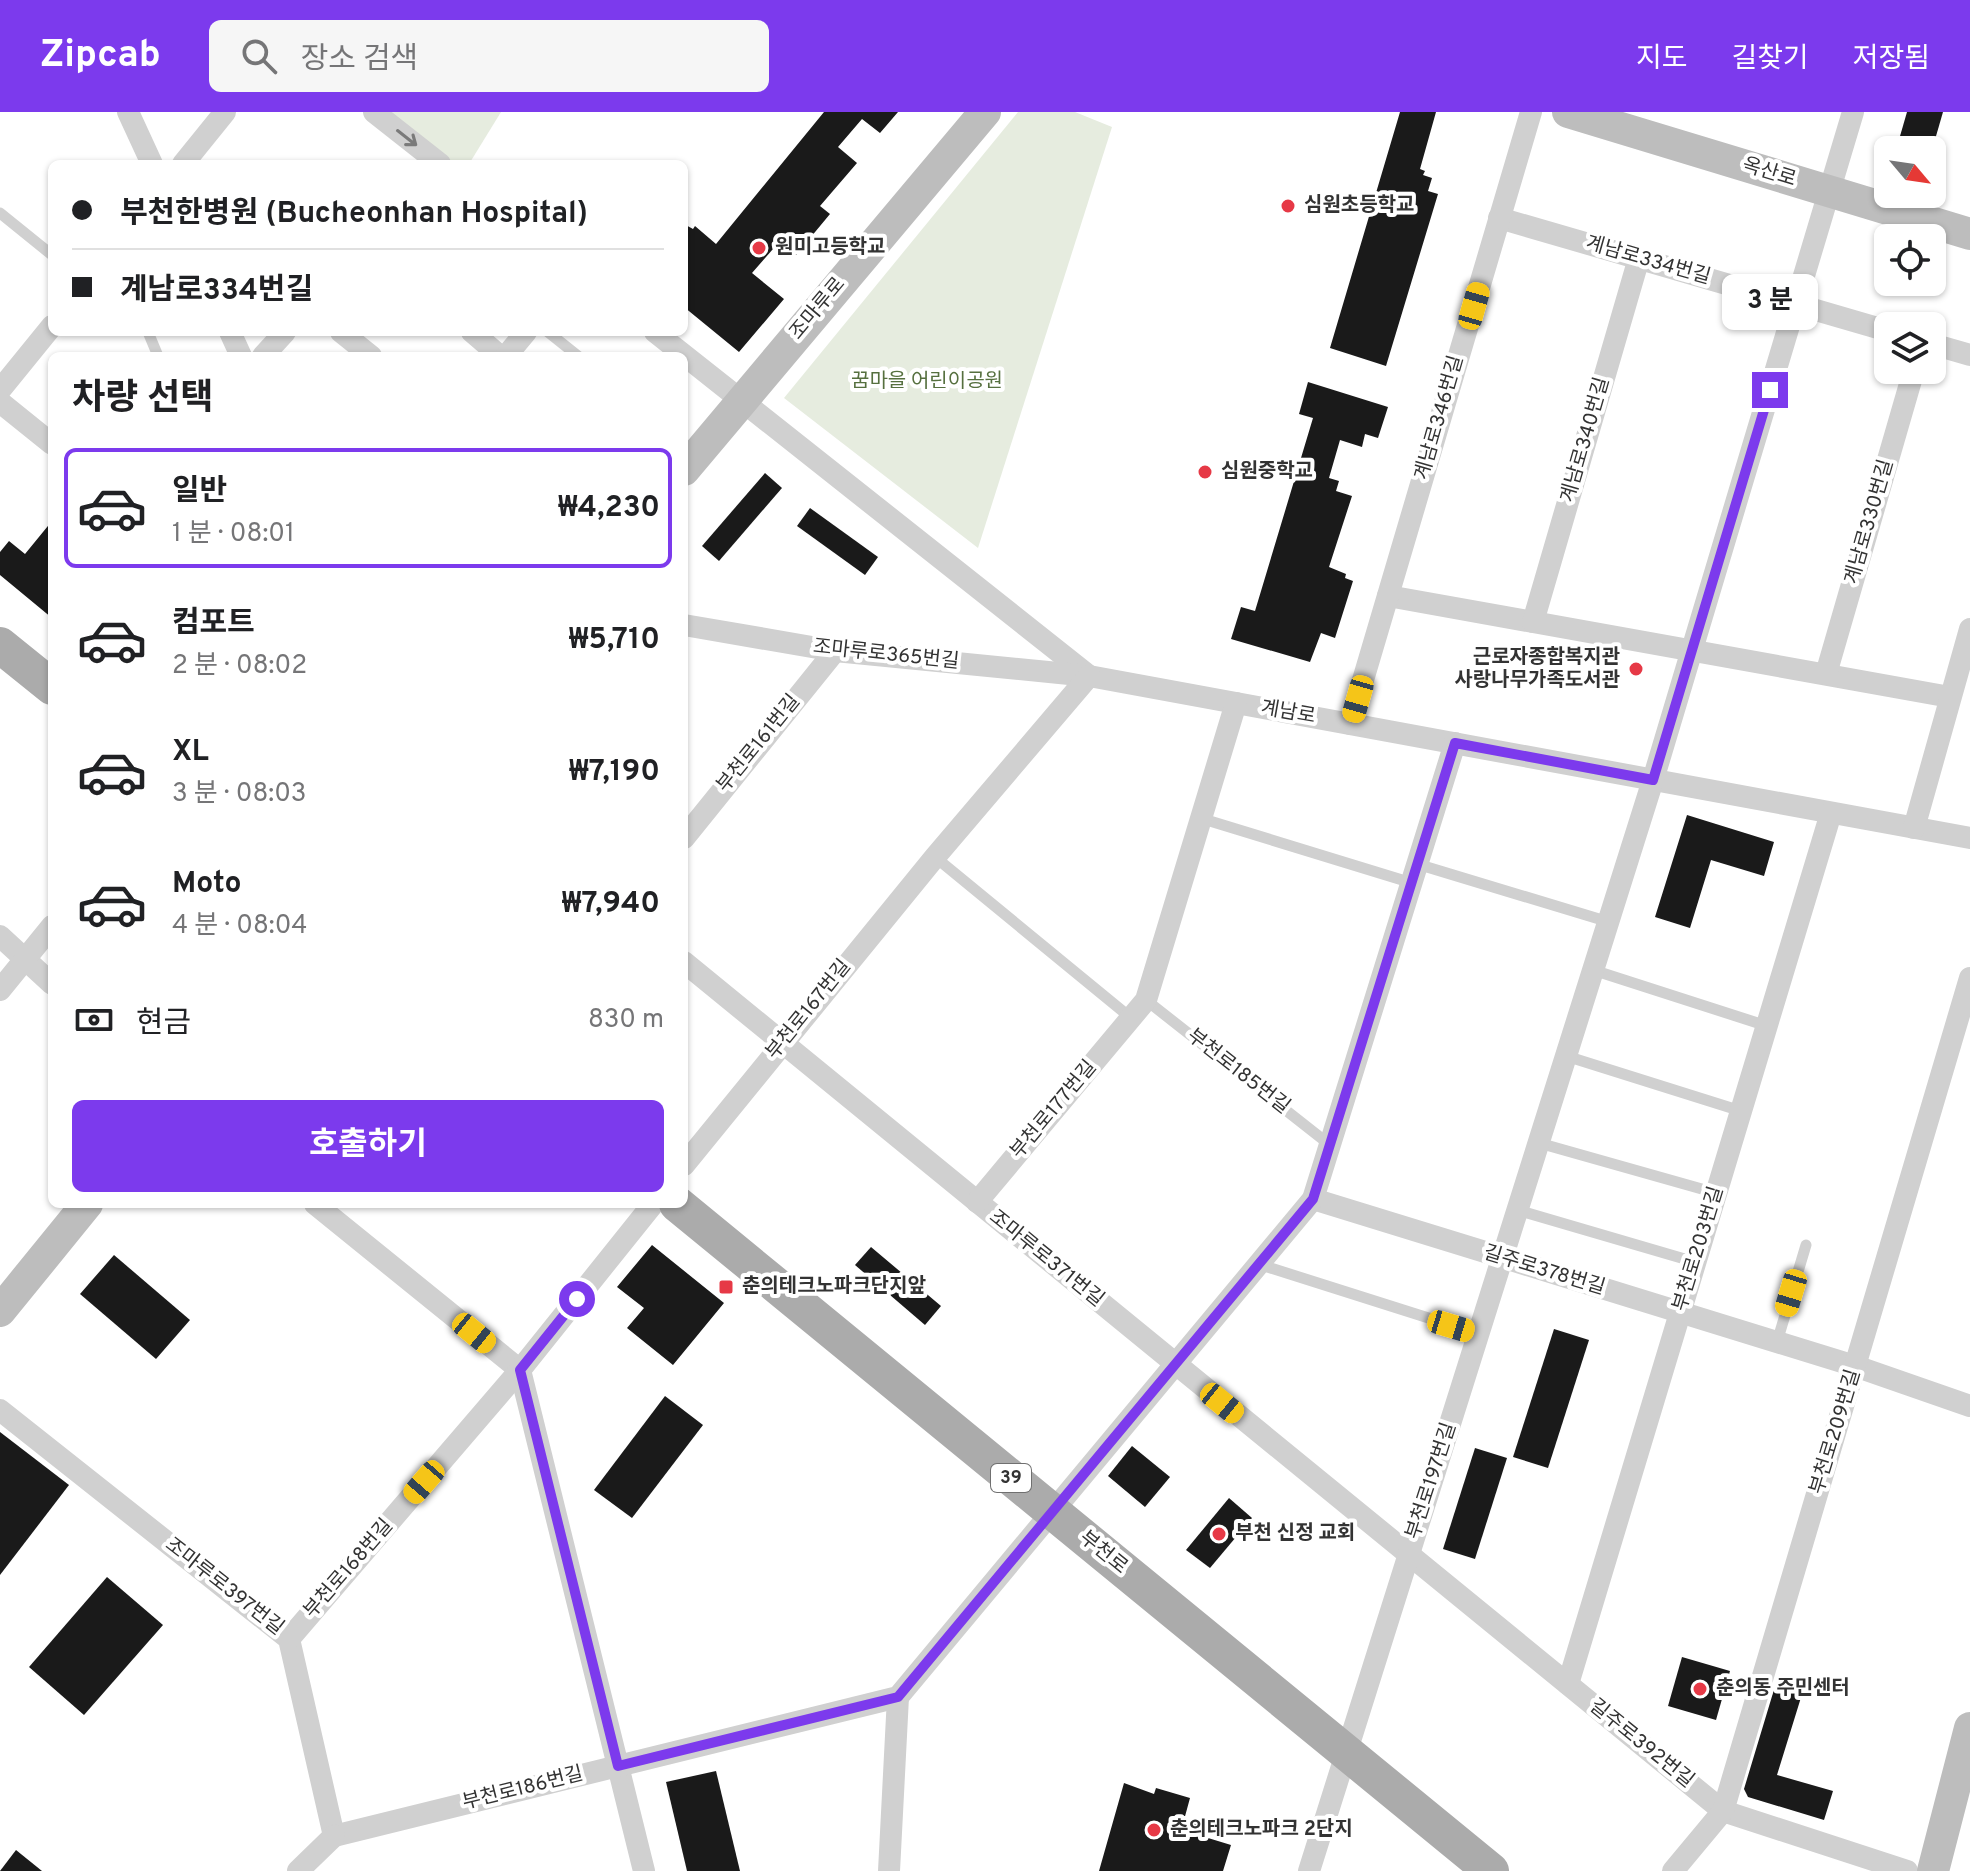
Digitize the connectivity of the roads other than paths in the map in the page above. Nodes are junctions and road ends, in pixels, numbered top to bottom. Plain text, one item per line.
1 (128, 112) edge
2 (225, 112) edge
3 (374, 112) edge
4 (985, 112) edge
5 (1531, 112) edge
6 (1568, 112) edge
7 (1853, 112) edge
8 (150, 160) edge
9 (186, 160) edge
10 (434, 160) edge
11 (1830, 191) junction
12 (0, 213) edge
13 (1499, 218) junction
14 (1970, 234) edge
15 (48, 252) edge
16 (1639, 258) junction
17 (1796, 303) junction
18 (1874, 327) edge
19 (48, 331) edge
20 (281, 336) edge
21 (346, 336) edge
22 (477, 336) edge
23 (522, 336) edge
24 (553, 336) edge
25 (660, 336) edge
26 (1946, 348) edge
27 (267, 352) edge
28 (366, 352) edge
29 (498, 352) edge
30 (507, 352) edge
31 (573, 352) edge
32 (681, 352) edge
33 (1970, 355) edge
34 (688, 357) edge
35 (1910, 384) edge
36 (0, 390) edge
37 (742, 399) junction
38 (0, 402) edge
39 (48, 441) edge
40 (688, 465) edge
41 (1388, 596) junction
42 (1533, 622) junction
43 (688, 626) edge
44 (1970, 629) edge
45 (0, 645) edge
46 (1693, 649) junction
47 (835, 651) junction
48 (1826, 674) junction
49 (1089, 676) junction
50 (48, 684) edge
51 (1950, 697) junction
52 (1236, 703) junction
53 (1350, 724) junction
54 (1455, 743) junction
55 (1653, 780) junction
56 (1831, 813) junction
57 (1200, 818) junction
58 (1914, 828) junction
59 (688, 833) edge
60 (1970, 838) edge
61 (935, 857) junction
62 (1414, 873) junction
63 (1609, 922) junction
64 (48, 931) edge
65 (0, 936) edge
66 (25, 961) junction
67 (688, 965) edge
68 (1593, 970) junction
69 (1970, 978) edge
70 (48, 981) edge
71 (0, 990) edge
72 (1146, 1000) junction
73 (1131, 1018) junction
74 (1767, 1026) junction
75 (782, 1042) junction
76 (1566, 1056) junction
77 (1741, 1111) junction
78 (1539, 1143) junction
79 (1330, 1145) junction
80 (688, 1160) edge
81 (1716, 1193) junction
82 (1313, 1199) junction
83 (977, 1202) junction
84 (84, 1208) edge
85 (320, 1208) edge
86 (650, 1208) edge
87 (682, 1208) edge
88 (1517, 1210) junction
89 (1806, 1245) dead end
90 (1502, 1259) junction
91 (1695, 1262) junction
92 (1258, 1264) junction
93 (0, 1311) edge
94 (1680, 1313) junction
95 (1479, 1334) junction
96 (1777, 1342) junction
97 (1175, 1364) junction
98 (1855, 1366) junction
99 (520, 1370) junction
100 (1970, 1406) edge
101 (0, 1410) edge
102 (1051, 1511) junction
103 (1409, 1555) junction
104 (289, 1639) junction
105 (1568, 1684) junction
106 (898, 1697) junction
107 (1970, 1728) edge
108 (1345, 1752) junction
109 (618, 1766) junction
110 (1723, 1811) junction
111 (334, 1836) junction
112 (298, 1871) edge
113 (644, 1871) edge
114 (889, 1871) edge
115 (1309, 1871) edge
116 (1491, 1871) edge
117 (1673, 1871) edge
118 (1907, 1871) edge
119 (1933, 1871) edge

1 - 8 street
2 - 9 street
3 -> 10 street
4 - 37 street, 조마루로
5 - 13 street, 계남로346번길
6 - 11 street, 옥산로
7 - 11 street
11 - 14 street, 옥산로
11 - 17 street
12 - 15 lane
13 - 16 street, 계남로334번길
13 - 41 street, 계남로346번길
16 - 17 street, 계남로334번길
16 - 42 street, 계남로340번길
17 - 18 street, 계남로334번길
17 - 46 street
19 - 36 street
20 - 27 street
21 - 28 street
22 - 29 street
23 - 30 street
24 - 31 lane
25 - 32 street, 계남로
26 - 33 street
34 - 37 street, 계남로
35 - 48 street, 계남로330번길
37 - 40 street, 조마루로
37 - 49 street, 계남로
38 - 39 street
41 - 42 street
41 - 53 street, 계남로346번길
42 - 46 street
43 - 47 street, 조마루로365번길
44 - 51 street
45 - 50 main road
46 - 48 street
46 - 55 street
47 - 49 street, 조마루로365번길
47 - 59 street, 부천로161번길
48 - 51 street
49 - 52 street, 계남로
49 - 61 street, 부천로167번길
51 - 58 street
52 - 53 street, 계남로
52 - 57 street, 부천로177번길
53 - 54 street, 계남로
54 - 55 street, 계남로
54 - 62 street
55 - 56 street, 계남로
55 - 63 street, 부천로197번길
56 - 58 street, 계남로
56 - 74 street, 부천로203번길
57 - 62 lane
57 - 72 street, 부천로177번길
58 - 60 street, 계남로
61 - 73 lane
61 - 75 street, 부천로167번길
62 - 63 lane
62 - 79 street
63 - 68 street, 부천로197번길
64 - 66 street
65 - 66 street
66 - 70 street
66 - 71 street
67 - 75 street, 조마루로371번길
68 - 74 lane
68 - 76 street, 부천로197번길
69 - 98 street, 부천로209번길
72 - 73 street, 부천로177번길
72 - 79 lane, 부천로185번길
73 - 83 street, 부천로177번길
74 - 77 street, 부천로203번길
75 - 80 street, 부천로167번길
75 - 83 street, 조마루로371번길
76 - 77 lane
76 - 78 street, 부천로197번길
77 - 81 street, 부천로203번길
78 - 81 lane
78 - 88 street, 부천로197번길
79 - 82 street
81 - 91 street, 부천로203번길
82 - 90 street, 길주로378번길
82 - 92 street
83 - 97 street, 조마루로371번길
84 - 93 street
85 - 99 street
86 - 99 street, 부천로168번길
87 - 102 main road, 부천로 / 39
88 - 90 street, 부천로197번길
88 - 91 lane
89 - 96 lane
90 - 94 street, 길주로378번길
90 - 95 street, 부천로197번길
91 - 94 street, 부천로203번길
92 - 95 lane
92 - 97 street
94 - 96 street, 길주로378번길
94 - 105 street, 부천로203번길
95 - 103 street, 부천로197번길
96 - 98 street, 길주로378번길
97 - 102 street
97 - 103 street, 조마루로371번길
98 - 100 street, 길주로378번길
98 - 110 street, 부천로209번길
99 - 104 street, 부천로168번길
99 - 109 street
101 - 104 street, 조마루로397번길
102 - 106 street
102 - 108 main road, 부천로 / 39
103 - 105 street, 길주로392번길
103 - 108 street, 부천로197번길
104 - 111 street, 조마루로397번길
105 - 110 street, 길주로392번길
106 - 109 street, 부천로186번길
106 - 114 street
107 - 119 street
108 - 115 street, 부천로197번길
108 - 116 main road, 부천로 / 39
109 - 111 street, 부천로186번길
109 - 113 street
110 - 117 street, 부천로209번길
110 - 118 street, 길주로392번길
111 - 112 street

